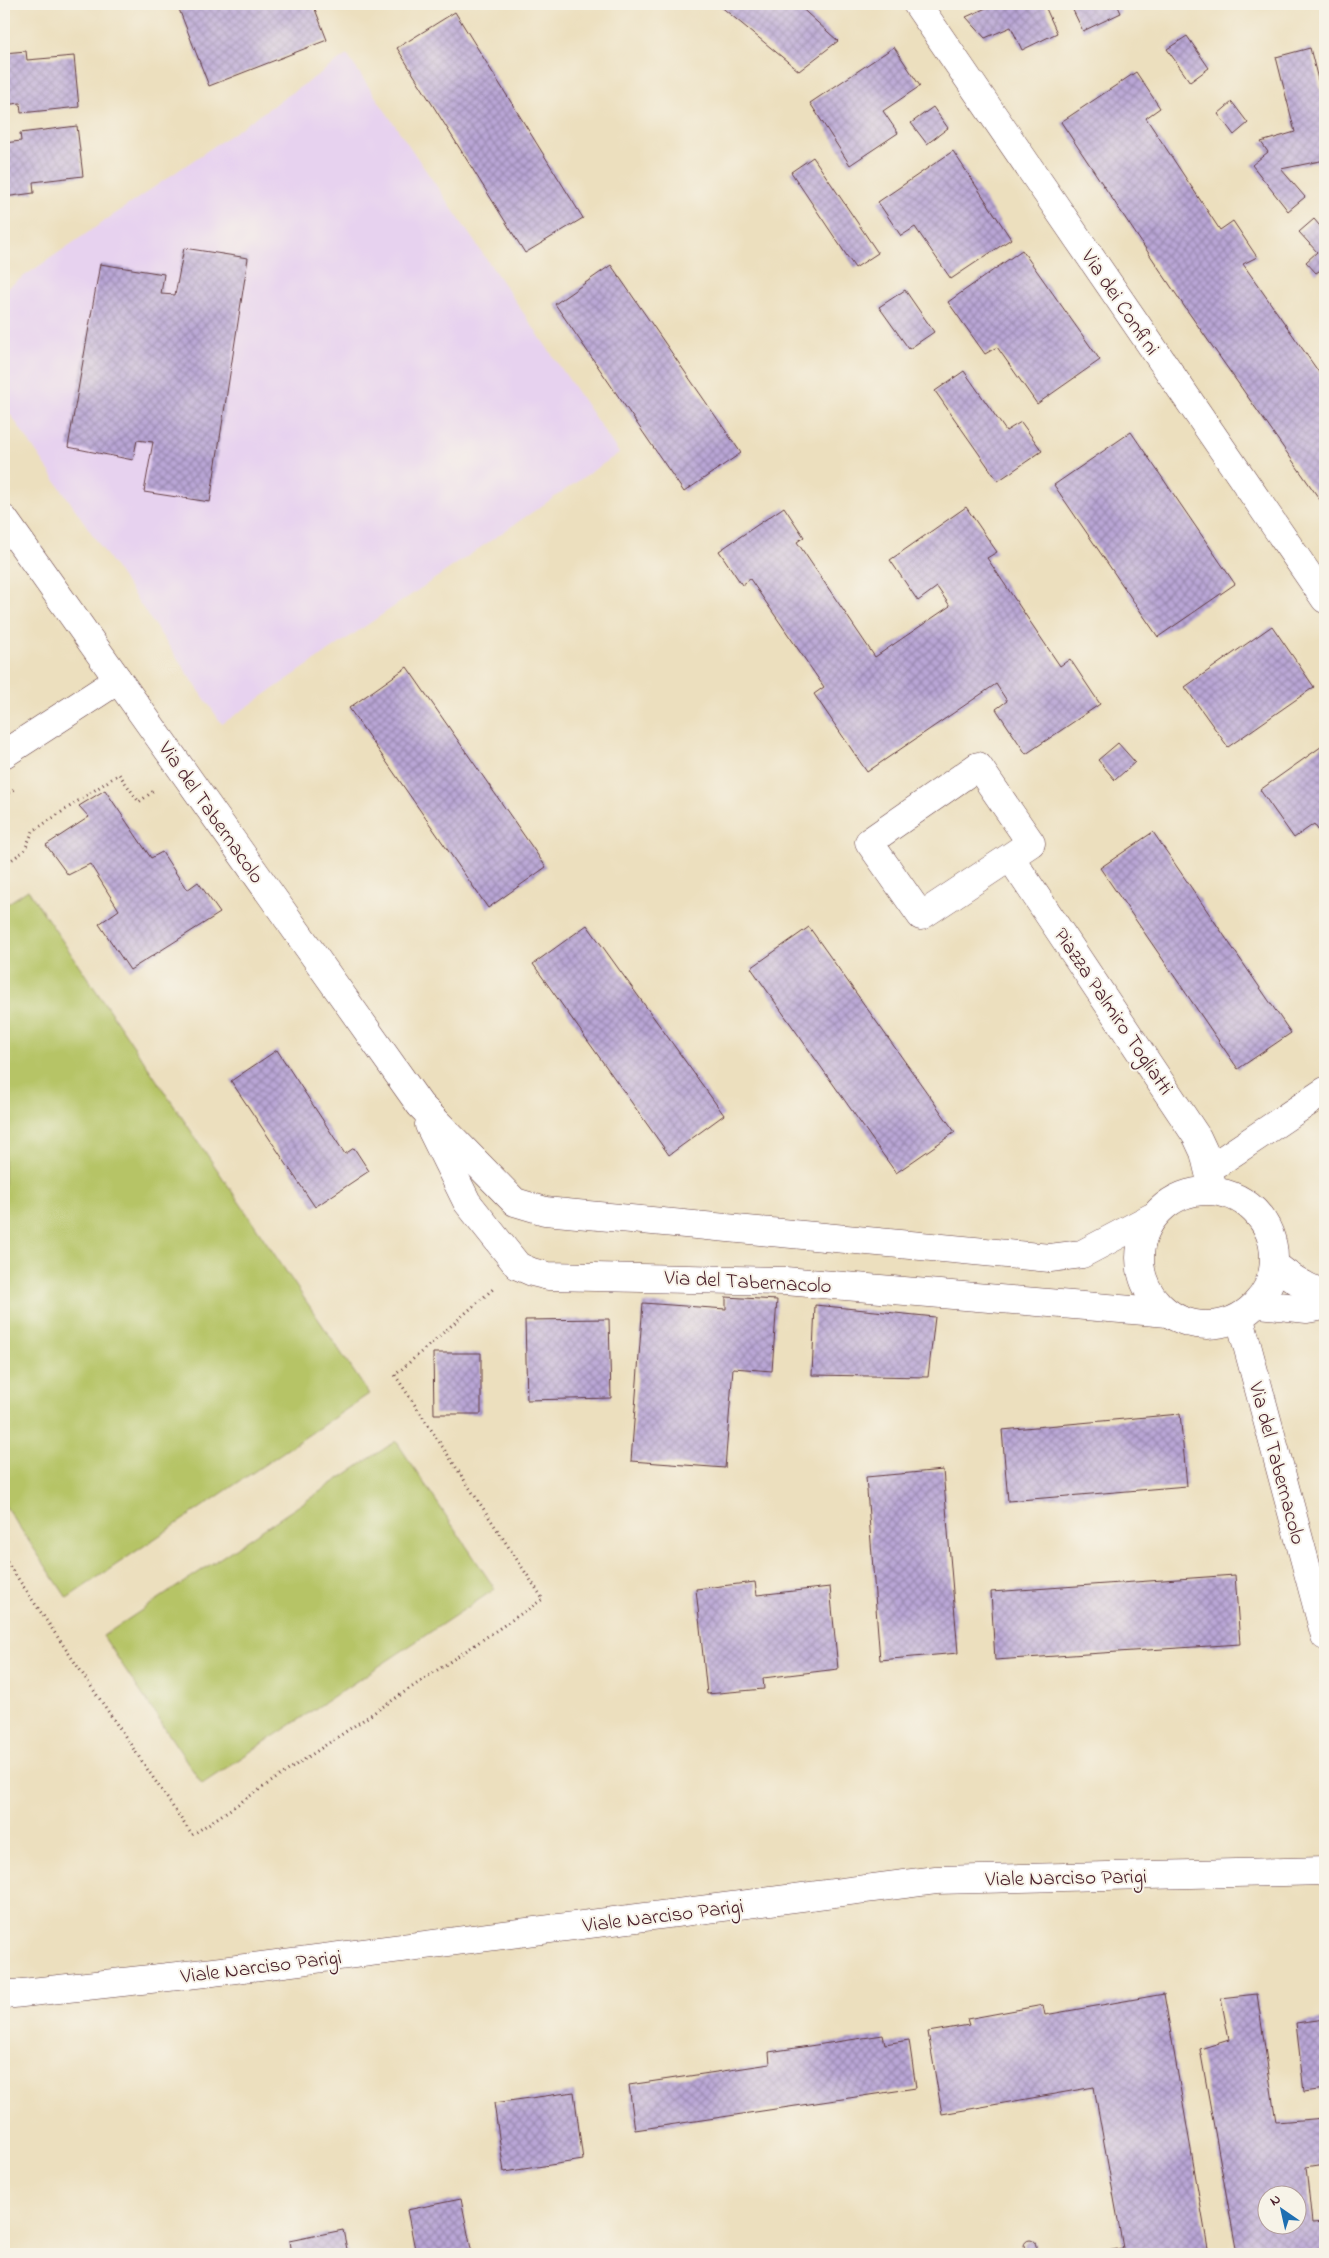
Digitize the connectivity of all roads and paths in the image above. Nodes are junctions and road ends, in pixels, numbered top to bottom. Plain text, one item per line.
1 (917, 4) edge
2 (4, 519) edge
3 (1325, 600) edge
4 (118, 680) junction
5 (4, 754) edge
6 (182, 770) junction
7 (1010, 857) junction
8 (4, 865) edge
9 (1325, 1091) edge
10 (420, 1106) junction
11 (1211, 1180) junction
12 (1152, 1217) junction
13 (1275, 1265) junction
14 (518, 1266) junction
15 (1325, 1294) edge
16 (1325, 1306) edge
17 (1250, 1311) junction
18 (1168, 1313) junction
19 (4, 1558) edge
20 (1325, 1636) edge
21 (1325, 1871) edge
22 (4, 1994) edge

1 - 3 street, Via dei Confini
2 - 4 street, Via del Tabernacolo
4 - 5 street
4 - 6 street, Via del Tabernacolo
6 - 8 path
6 - 10 street, Via del Tabernacolo
7 - 7 street
7 - 11 street, Piazza Palmiro Togliatti
9 - 11 street
10 - 12 street, Via del Tabernacolo
10 - 14 street, Via del Tabernacolo
11 - 12 street
11 - 13 street
12 - 18 street
13 - 15 street
13 - 17 street
14 - 18 street, Via del Tabernacolo
14 - 19 path
16 - 17 street
17 - 18 street
17 - 20 street, Via del Tabernacolo
21 - 22 street, Viale Narciso Parigi

